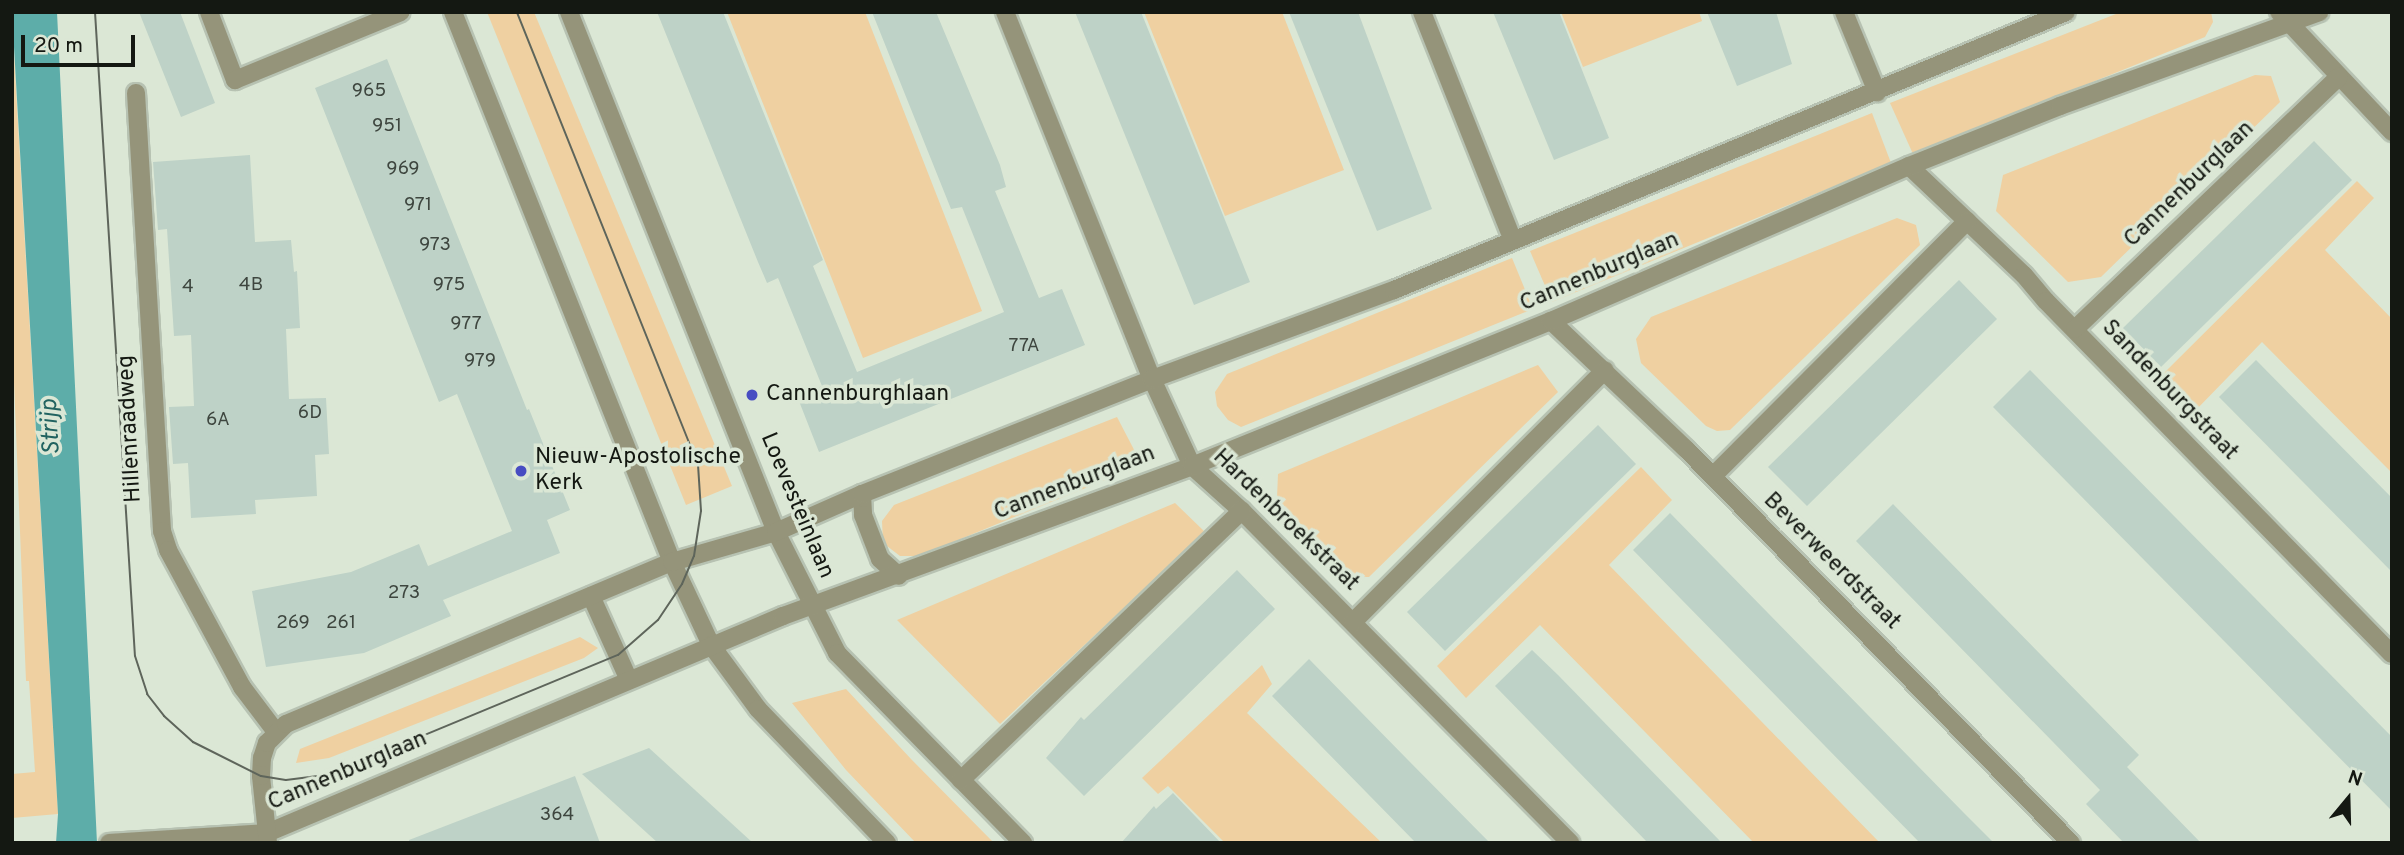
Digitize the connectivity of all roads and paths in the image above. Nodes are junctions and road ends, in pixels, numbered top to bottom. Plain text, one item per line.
1 (209, 12) edge
2 (401, 12) edge
3 (453, 12) edge
4 (569, 12) edge
5 (1005, 12) edge
6 (1422, 12) edge
7 (1844, 12) edge
8 (2066, 12) edge
9 (2319, 12) edge
10 (2283, 19) edge
11 (2339, 77) junction
12 (1877, 92) junction
13 (136, 93) dead end
14 (2392, 132) edge
15 (1909, 166) junction
16 (1967, 220) junction
17 (1513, 242) junction
18 (1551, 321) junction
19 (2075, 329) junction
20 (1605, 369) junction
21 (1152, 379) junction
22 (1192, 466) junction
23 (1713, 476) junction
24 (862, 494) junction
25 (1242, 511) junction
26 (776, 532) junction
27 (672, 562) junction
28 (899, 576) junction
29 (591, 596) junction
30 (811, 605) junction
31 (1353, 622) junction
32 (711, 645) junction
33 (2392, 653) edge
34 (629, 680) junction
35 (276, 732) junction
36 (961, 780) junction
37 (268, 838) edge
38 (109, 843) edge
39 (887, 843) edge
40 (1023, 843) edge
41 (1570, 843) edge
42 (2071, 843) edge

1 - 2 street
3 - 27 street
4 - 26 street, Loevesteinlaan
5 - 21 street, Hardenbroekstraat
6 - 17 street
7 - 12 street
8 - 12 street
9 - 10 street, Cannenburglaan
10 - 11 street
10 - 15 street, Cannenburglaan
11 - 14 street
11 - 19 street, Cannenburglaan
12 - 17 street
13 - 35 street, Hillenraadweg
15 - 16 street, Sandenburgstraat
15 - 18 street, Cannenburglaan
16 - 19 street, Sandenburgstraat
16 - 23 street
17 - 21 street
18 - 20 street, Beverweerdstraat
18 - 22 street, Cannenburglaan
19 - 33 street, Sandenburgstraat
20 - 23 street, Beverweerdstraat
20 - 31 street
21 - 22 street, Hardenbroekstraat
21 - 24 street
22 - 25 street, Hardenbroekstraat
22 - 28 street, Cannenburglaan
23 - 42 street, Beverweerdstraat
24 - 26 street
24 - 28 street
25 - 31 street, Hardenbroekstraat
25 - 36 street
26 - 27 street
26 - 30 street, Loevesteinlaan
27 - 29 street
27 - 32 street
28 - 30 street, Cannenburglaan
29 - 34 street
29 - 35 street
30 - 32 street, Cannenburglaan
30 - 36 street, Loevesteinlaan
31 - 41 street, Hardenbroekstraat
32 - 34 street, Cannenburglaan
32 - 39 street
34 - 37 street, Cannenburglaan
35 - 37 street, Cannenburglaan
36 - 40 street, Loevesteinlaan
37 - 38 street

